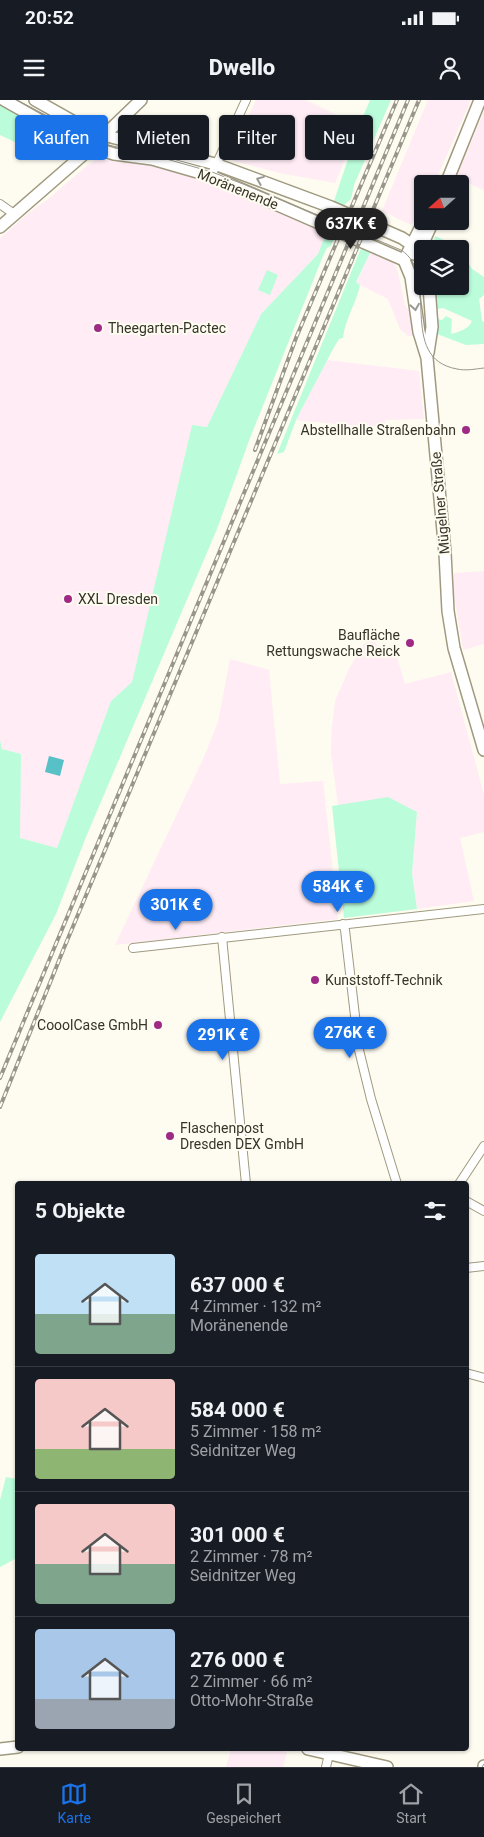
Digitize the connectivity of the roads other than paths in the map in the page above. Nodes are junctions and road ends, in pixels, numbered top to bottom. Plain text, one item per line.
1 (4, 100) edge
2 (35, 100) edge
3 (141, 100) edge
4 (246, 100) edge
5 (480, 100) edge
6 (31, 115) edge
7 (62, 115) edge
8 (108, 130) edge
9 (108, 137) edge
10 (108, 152) edge
11 (77, 160) edge
12 (213, 170) junction
13 (450, 175) edge
14 (0, 204) edge
15 (14, 214) junction
16 (0, 227) edge
17 (414, 247) edge
18 (414, 254) edge
19 (404, 260) junction
20 (430, 295) edge
21 (427, 358) junction
22 (484, 750) edge
23 (484, 909) edge
24 (343, 924) junction
25 (222, 937) junction
26 (133, 948) dead end
27 (484, 1146) edge
28 (246, 1181) edge
29 (396, 1181) edge
30 (461, 1181) edge
31 (469, 1203) edge
32 (484, 1211) edge
33 (484, 1266) edge
34 (469, 1268) edge
35 (469, 1374) edge
36 (484, 1378) edge
37 (15, 1747) edge
38 (0, 1749) edge
39 (316, 1751) edge
40 (329, 1754) junction
41 (326, 1767) edge
42 (387, 1767) edge

1 - 6 main road, Moränenende
2 - 7 main road, Moränenende
3 - 8 main road
4 - 12 street
5 - 13 main road
9 - 12 main road, Moränenende
10 - 12 main road, Moränenende
11 - 15 main road
17 -> 12 main road, Moränenende
12 - 19 main road, Moränenende
14 - 15 street
15 - 16 main road
18 - 19 main road
19 -> 21 main road, Mügelner Straße
20 - 21 main road, Mügelner Straße
21 - 22 main road, Mügelner Straße
23 - 24 street
24 - 25 street
24 - 29 street
25 - 26 street
25 - 28 street
27 - 30 street
31 - 32 street
33 - 34 street
35 - 36 street
37 - 38 main road
39 - 40 main road
40 - 41 street
40 - 42 main road

